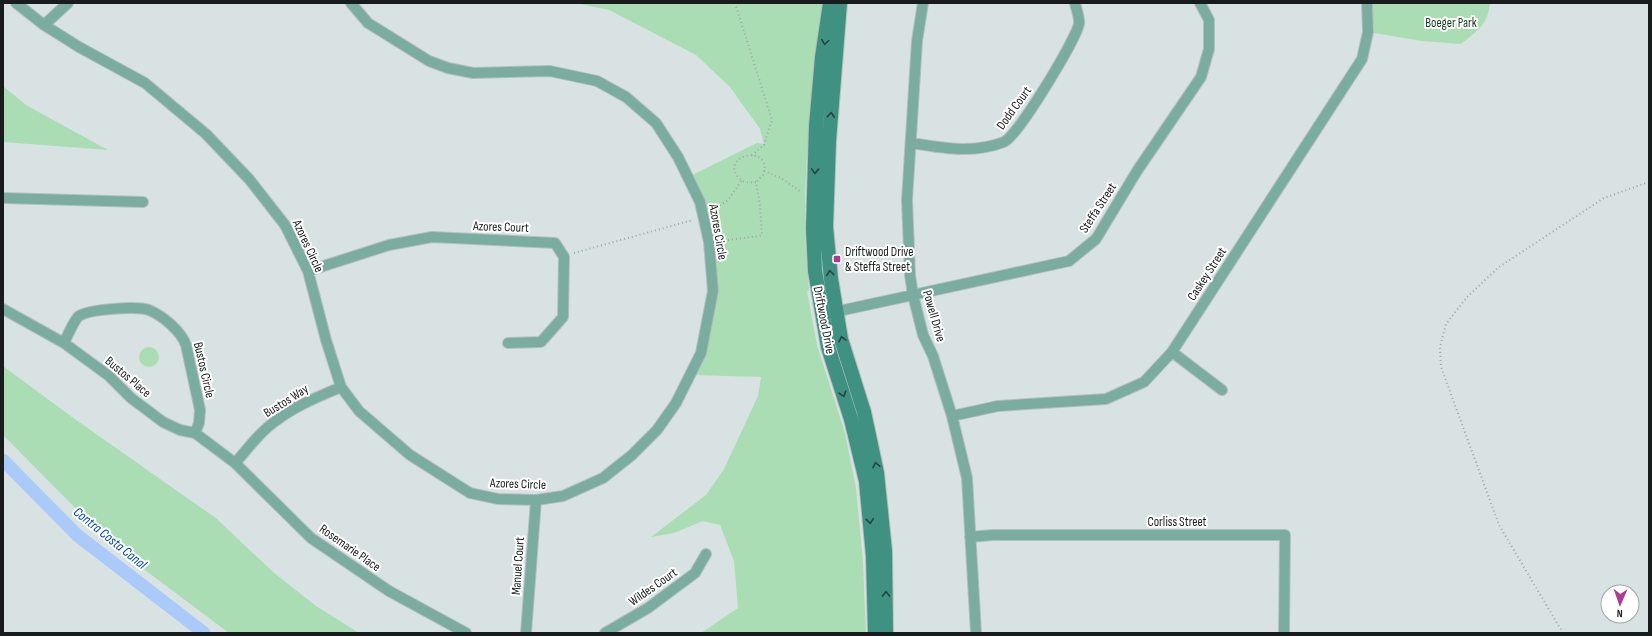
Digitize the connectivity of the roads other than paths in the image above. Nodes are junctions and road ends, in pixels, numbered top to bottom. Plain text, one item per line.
1 (16, 3) edge
2 (68, 3) edge
3 (351, 3) edge
4 (830, 3) edge
5 (840, 3) edge
6 (923, 3) edge
7 (1075, 3) edge
8 (1200, 3) edge
9 (1367, 3) edge
10 (44, 25) junction
11 (911, 144) junction
12 (3, 198) edge
13 (143, 202) dead end
14 (308, 271) junction
15 (913, 295) junction
16 (3, 309) edge
17 (837, 311) junction
18 (822, 316) junction
19 (64, 343) junction
20 (508, 343) dead end
21 (1172, 352) junction
22 (341, 387) junction
23 (1222, 390) dead end
24 (952, 416) junction
25 (195, 433) junction
26 (234, 463) junction
27 (536, 500) junction
28 (970, 537) junction
29 (706, 554) dead end
30 (466, 633) edge
31 (526, 633) edge
32 (606, 633) edge
33 (875, 633) edge
34 (886, 633) edge
35 (976, 633) edge
36 (1284, 633) edge

1 - 10 street, Azores Circle
2 - 10 street
3 - 27 street, Azores Circle
4 -> 18 street, Driftwood Drive
17 -> 5 street, Driftwood Drive
6 - 11 street, Powell Drive
7 - 11 street, Dodd Court
8 - 15 street, Steffa Street
9 - 21 street, Caskey Street
10 - 14 street, Azores Circle
11 - 15 street, Powell Drive
12 - 13 street
14 - 20 street, Azores Court
14 - 22 street, Azores Circle
15 - 17 street, Steffa Street
15 - 24 street, Powell Drive
16 - 19 street, Bustos Place
17 - 18 street, Steffa Street
34 -> 17 street, Driftwood Drive
18 -> 33 street, Driftwood Drive
19 - 25 street, Bustos Place
19 - 25 street, Bustos Circle
21 - 23 street
21 - 24 street, Caskey Street
22 - 26 street, Bustos Way
22 - 27 street, Azores Circle
24 - 28 street, Powell Drive
25 - 26 street, Bustos Place
26 - 30 street, Rosemarie Place
27 - 31 street, Manuel Court
28 - 35 street, Powell Drive
28 - 36 street, Corliss Street
29 - 32 street, Wildes Court

